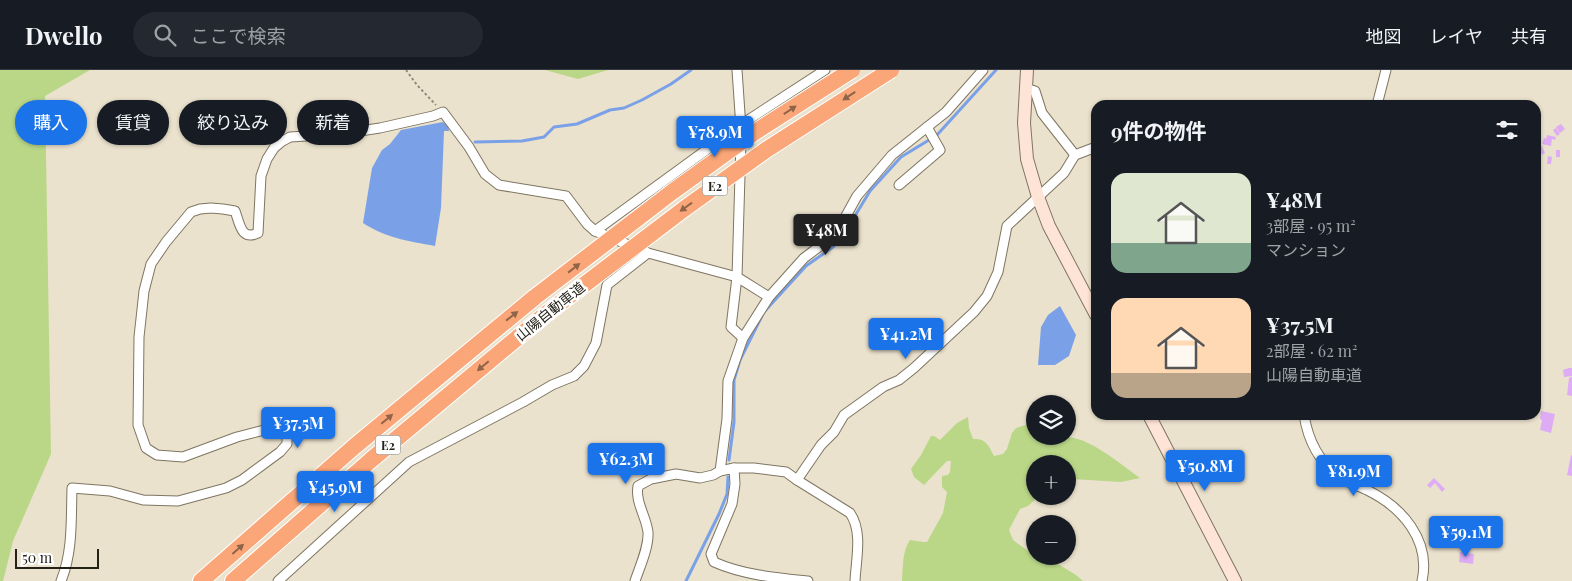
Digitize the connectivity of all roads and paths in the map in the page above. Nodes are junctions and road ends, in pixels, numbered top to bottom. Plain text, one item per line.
1 (406, 70) edge
2 (737, 70) edge
3 (825, 70) edge
4 (852, 70) edge
5 (891, 70) edge
6 (983, 70) edge
7 (1026, 70) edge
8 (1386, 70) edge
9 (1025, 88) junction
10 (1378, 100) edge
11 (443, 112) junction
12 (742, 124) junction
13 (927, 126) junction
14 (1091, 149) edge
15 (1075, 156) junction
16 (899, 185) dead end
17 (1038, 197) junction
18 (595, 231) junction
19 (648, 253) junction
20 (737, 277) junction
21 (769, 297) junction
22 (1091, 306) edge
23 (743, 338) junction
24 (1152, 420) edge
25 (1305, 420) edge
26 (734, 468) junction
27 (720, 470) junction
28 (797, 480) junction
29 (781, 580) edge
30 (61, 581) edge
31 (201, 581) edge
32 (232, 581) edge
33 (278, 581) edge
34 (635, 581) edge
35 (808, 581) edge
36 (855, 581) edge
37 (1235, 581) edge
38 (1422, 581) edge

1 - 11 path
2 - 12 street
3 - 12 street
31 -> 4 highway, 山陽自動車道 / E2, bridge
5 -> 32 highway, 山陽自動車道 / E2, bridge
6 - 13 street
7 - 9 main road
8 - 10 street
9 - 15 street
9 - 17 main road
11 - 18 street
11 - 30 street
12 - 18 street
12 - 20 street
13 - 16 street
13 - 21 street
14 - 15 street
15 - 17 street
17 - 22 main road
17 - 28 street
18 - 19 street
19 - 20 street
19 - 33 street
20 - 21 street
20 - 23 street
21 - 23 street
23 - 27 street
24 - 37 main road
25 - 38 street
26 - 27 street
26 - 28 street
26 - 29 street
27 - 34 street
28 - 36 street
29 - 35 street

